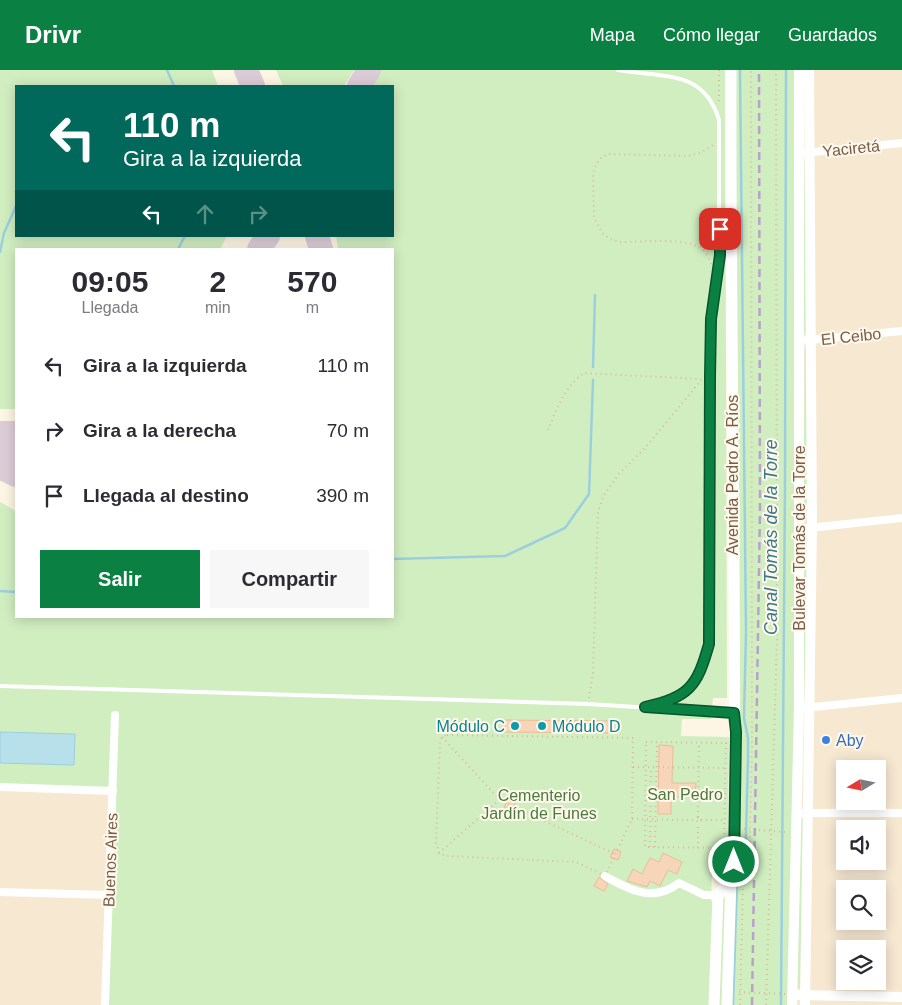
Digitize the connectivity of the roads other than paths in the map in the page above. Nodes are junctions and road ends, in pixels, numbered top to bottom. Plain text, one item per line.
1 (618, 70) edge
2 (731, 70) edge
3 (799, 70) edge
4 (809, 70) edge
5 (902, 143) edge
6 (811, 152) junction
7 (799, 153) junction
8 (902, 332) edge
9 (811, 340) junction
10 (800, 341) junction
11 (902, 518) edge
12 (812, 527) junction
13 (800, 529) junction
14 (0, 686) edge
15 (902, 698) edge
16 (645, 707) junction
17 (804, 708) junction
18 (734, 713) junction
19 (115, 715) dead end
20 (0, 787) edge
21 (113, 791) junction
22 (796, 813) junction
23 (808, 813) junction
24 (902, 813) edge
25 (605, 876) road end
26 (731, 879) junction
27 (0, 892) edge
28 (109, 895) junction
29 (718, 895) junction
30 (730, 896) junction
31 (716, 932) junction
32 (729, 932) junction
33 (902, 997) edge
34 (790, 998) edge
35 (805, 1000) edge
36 (105, 1005) edge
37 (714, 1005) edge
38 (726, 1005) edge

1 - 16 lane
2 - 18 main road, Avenida Pedro A. Ríos
3 - 7 street, Bulevar Tomás de la Torre
4 - 6 street, Bulevar Tomás de la Torre
5 - 6 street, Yaciretá
6 - 7 street, Yaciretá
6 - 9 street, Bulevar Tomás de la Torre
7 - 10 street, Bulevar Tomás de la Torre
8 - 9 street, El Ceibo
9 - 10 street, El Ceibo
9 - 12 street, Bulevar Tomás de la Torre
10 - 13 street, Bulevar Tomás de la Torre
11 - 12 street
12 - 13 street
12 - 17 street, Bulevar Tomás de la Torre
13 - 17 street, Bulevar Tomás de la Torre
14 - 16 lane
15 - 17 street
16 - 18 lane
17 - 22 street, Bulevar Tomás de la Torre
17 - 23 street, Bulevar Tomás de la Torre
18 - 26 main road, Avenida Pedro A. Ríos
19 - 21 street, Buenos Aires
20 - 21 street
21 - 28 street, Buenos Aires
22 - 23 street
22 - 34 street, Bulevar Tomás de la Torre
23 - 24 street
23 - 35 street, Bulevar Tomás de la Torre
25 - 29 street
26 - 29 main road
26 - 30 main road, Avenida Pedro A. Ríos
27 - 28 street
28 - 36 street, Buenos Aires
29 - 30 street
29 - 31 main road
30 - 32 main road, Avenida Pedro A. Ríos
31 - 32 main road
31 - 37 main road
32 - 38 main road, Avenida Pedro A. Ríos
33 - 35 street
34 - 35 street

